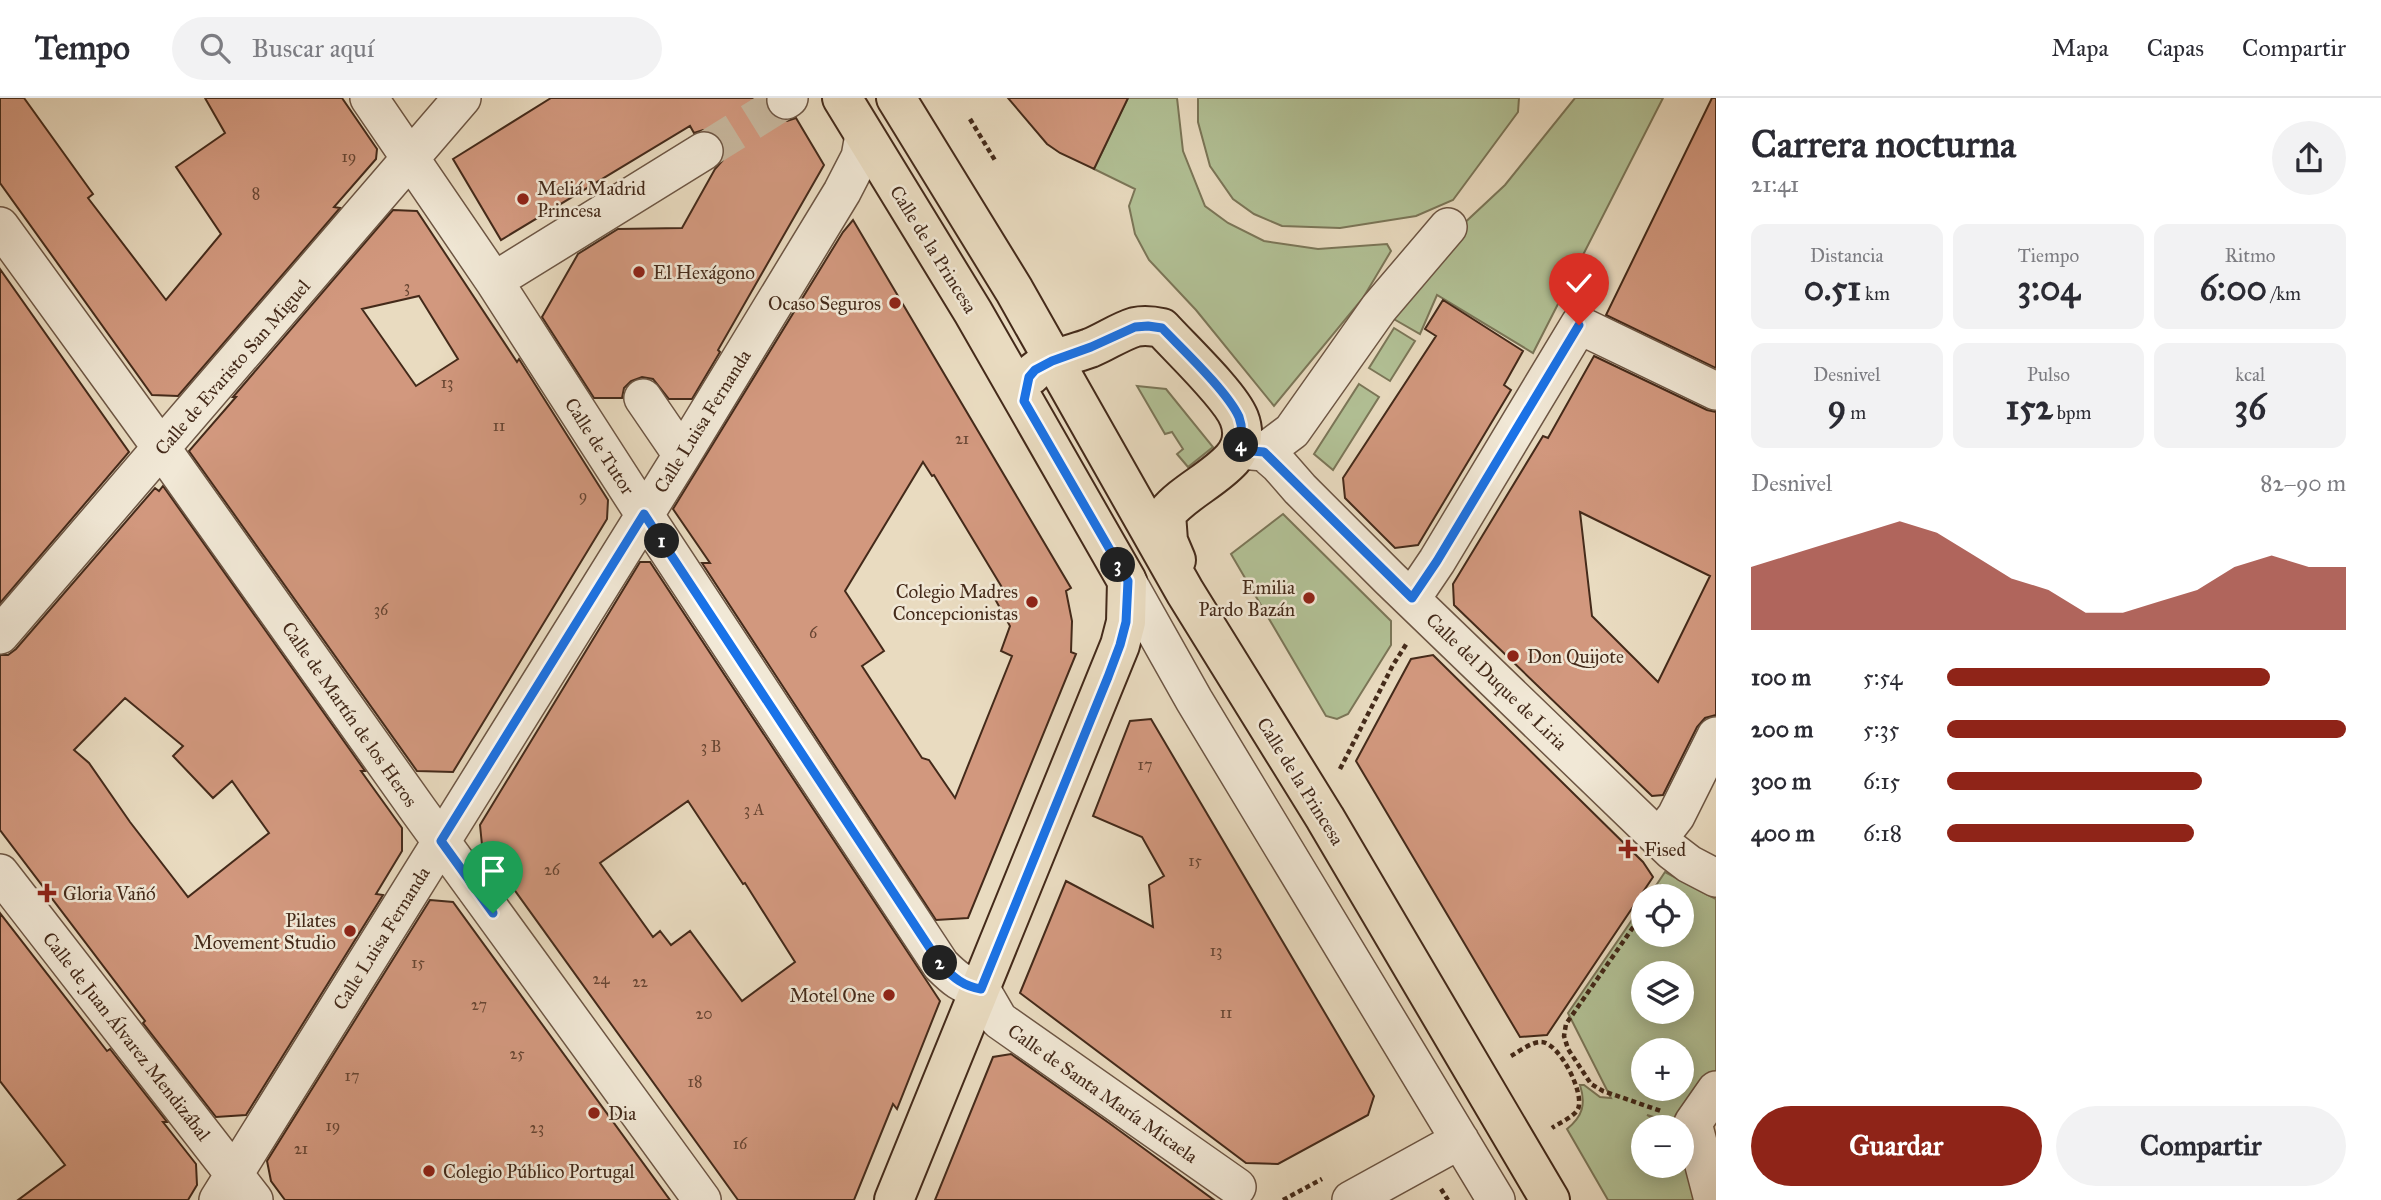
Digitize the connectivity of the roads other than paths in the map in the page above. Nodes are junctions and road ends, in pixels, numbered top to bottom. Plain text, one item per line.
1 (369, 98) edge
2 (463, 98) edge
3 (842, 98) edge
4 (896, 98) edge
5 (864, 135) junction
6 (704, 151) tunnel mouth
7 (410, 159) junction
8 (0, 226) edge
9 (1448, 227) dead end
10 (494, 281) junction
11 (1052, 361) junction
12 (1716, 391) edge
13 (643, 398) dead end
14 (1024, 401) junction
15 (162, 449) junction
16 (1252, 451) junction
17 (682, 455) junction
18 (644, 514) junction
19 (1128, 581) junction
20 (1185, 592) junction
21 (1412, 598) junction
22 (0, 635) edge
23 (1716, 736) edge
24 (1659, 838) junction
25 (441, 841) junction
26 (0, 873) edge
27 (1716, 878) edge
28 (981, 989) junction
29 (1716, 1090) edge
30 (1460, 1140) junction
31 (1237, 1187) dead end
32 (236, 1192) edge
33 (702, 1200) edge
34 (894, 1200) edge
35 (1351, 1200) edge
36 (1496, 1200) edge
37 (1550, 1200) edge
38 (1713, 1200) edge

1 - 7 street, Calle de Tutor
2 - 7 street, Calle de Evaristo San Miguel
3 - 5 main road, Calle de la Princesa
4 - 11 main road, Calle de la Princesa
5 - 14 main road, Calle de la Princesa
5 - 17 street, Calle Luisa Fernanda
6 - 10 street
7 - 10 street, Calle de Tutor
7 - 15 street, Calle de Evaristo San Miguel
8 - 15 street, Calle de Martín de los Heros
9 - 16 street
10 - 18 street, Calle de Tutor
11 - 14 main road
11 - 16 main road
11 - 20 main road, Calle de la Princesa
12 - 21 street
13 - 17 street
14 - 19 main road, Calle de la Princesa
15 - 22 street, Calle de Evaristo San Miguel
15 - 25 street, Calle de Martín de los Heros
16 - 20 main road
16 - 21 street, Calle del Duque de Liria
17 - 18 street, Calle Luisa Fernanda
18 - 25 street, Calle Luisa Fernanda
18 - 28 street, Calle de Tutor
19 - 28 main road
19 - 30 street, Calle de la Princesa
20 - 37 main road, Calle de la Princesa
21 - 24 street, Calle del Duque de Liria
23 - 24 street
24 - 27 street, Calle del Duque de Liria
25 - 32 street, Calle Luisa Fernanda
25 - 33 street, Calle de Martín de los Heros
26 - 32 street, Calle de Juan Álvarez Mendizábal
28 - 31 street, Calle de Santa María Micaela
28 - 34 main road
29 - 38 street
30 - 35 street
30 - 36 street, Calle de la Princesa

